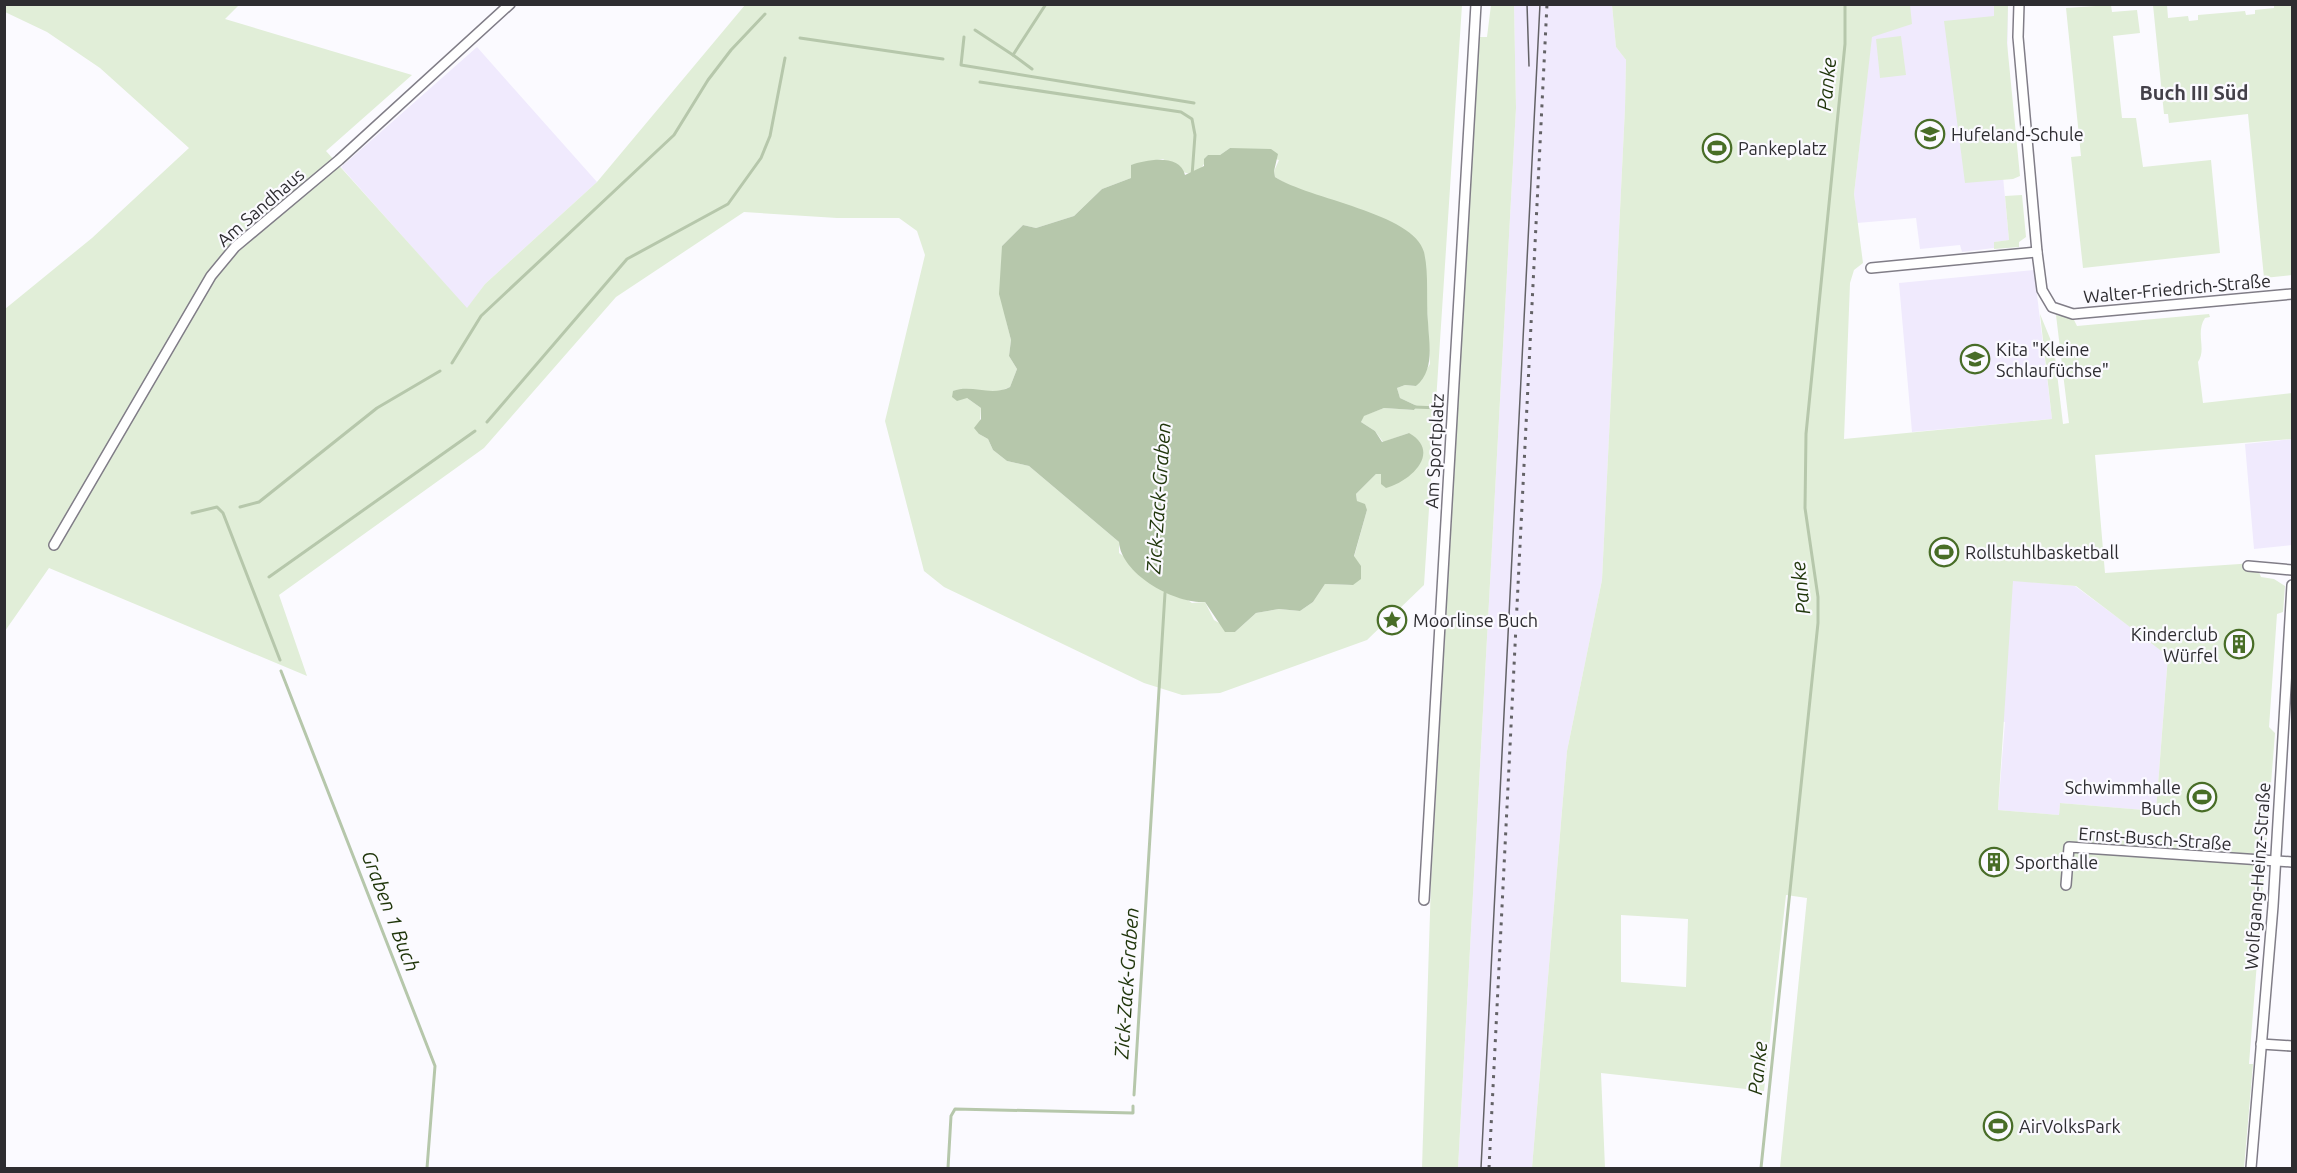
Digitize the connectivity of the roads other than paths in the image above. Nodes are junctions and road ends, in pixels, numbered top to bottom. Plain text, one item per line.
1 (510, 4) edge
2 (1476, 4) edge
3 (2019, 4) edge
4 (2037, 252) junction
5 (1871, 268) dead end
6 (2292, 294) edge
7 (54, 545) dead end
8 (2248, 566) dead end
9 (2292, 570) edge
10 (2292, 583) edge
11 (2292, 862) edge
12 (2275, 863) junction
13 (2066, 885) dead end
14 (1424, 900) dead end
15 (2261, 1044) junction
16 (2292, 1046) edge
17 (2251, 1168) edge

1 - 7 street, Am Sandhaus
2 - 14 street, Am Sportplatz
3 - 4 street, Walter-Friedrich-Straße
4 - 5 street
4 - 6 street, Walter-Friedrich-Straße
8 - 9 street, Wolfgang-Heinz-Straße
9 - 10 street, Wolfgang-Heinz-Straße
10 - 12 street, Wolfgang-Heinz-Straße
11 - 12 street
12 - 13 street, Ernst-Busch-Straße
12 - 15 street, Wolfgang-Heinz-Straße
15 - 16 street
15 - 17 street, Wolfgang-Heinz-Straße

